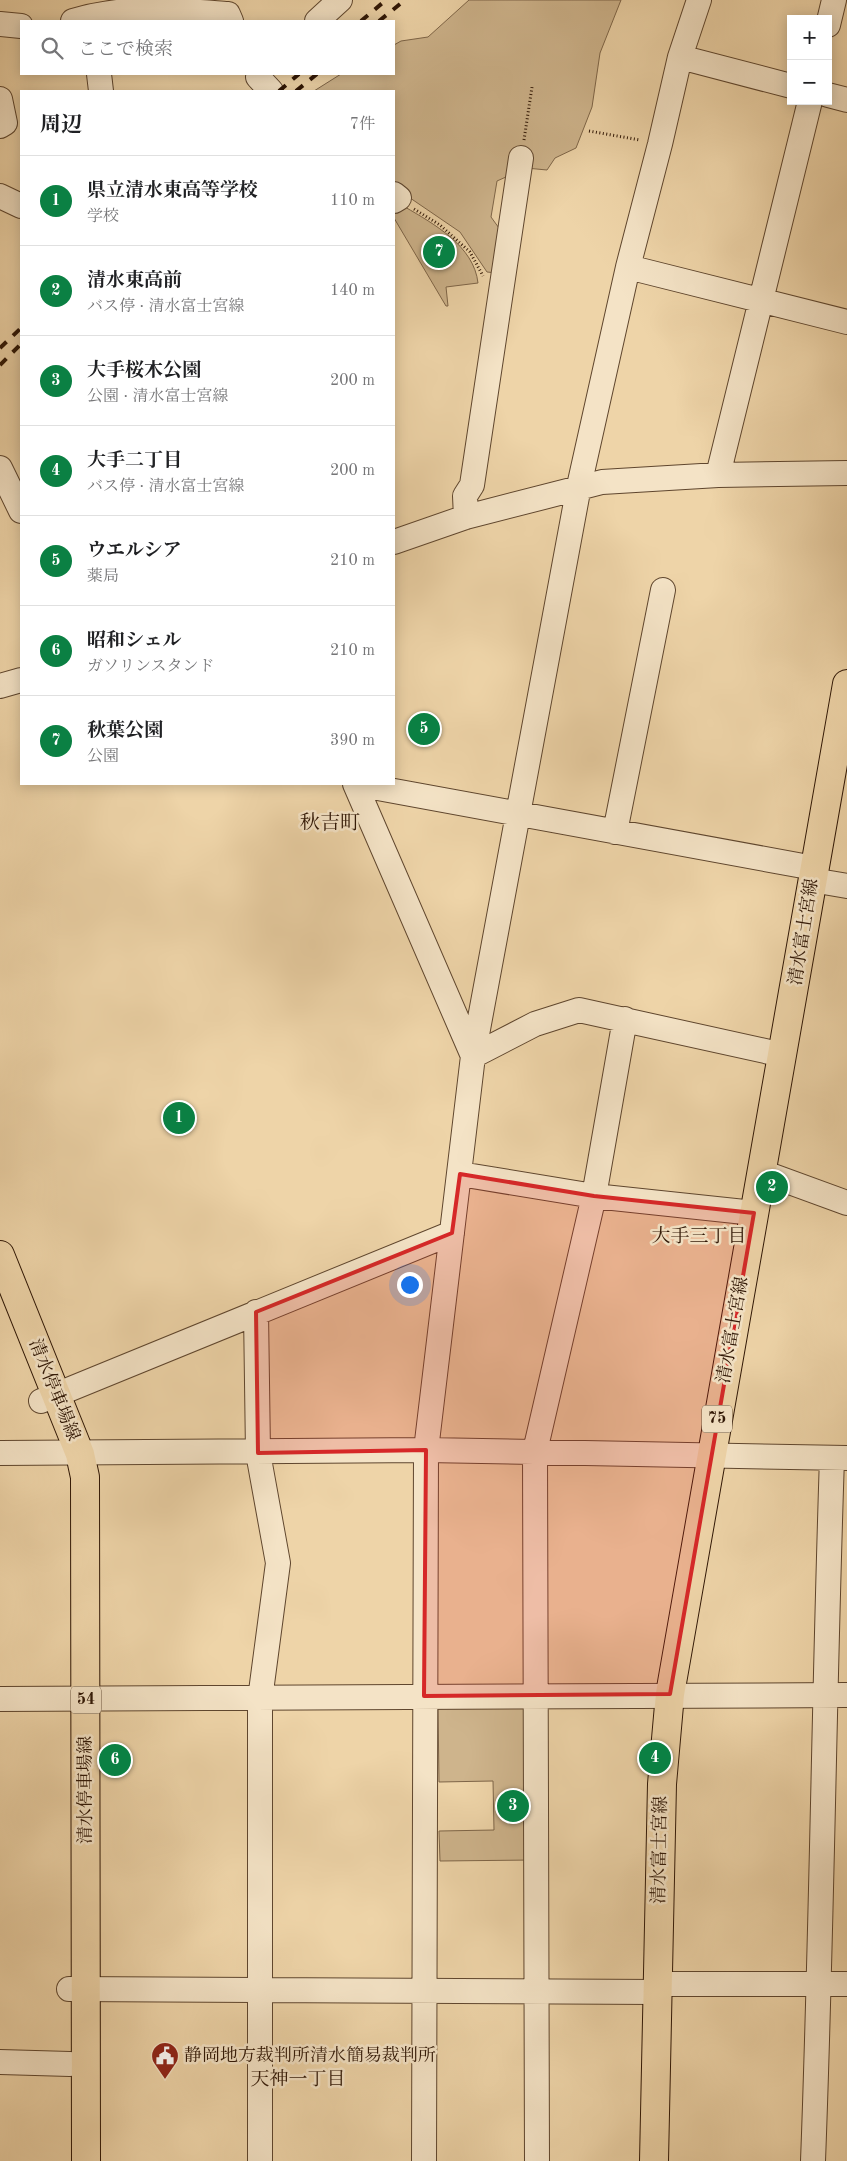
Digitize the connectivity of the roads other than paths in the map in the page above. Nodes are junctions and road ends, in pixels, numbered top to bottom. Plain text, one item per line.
1 (340, 0) edge
2 (698, 0) edge
3 (834, 0) edge
4 (85, 15) edge
5 (830, 15) edge
6 (231, 20) edge
7 (318, 20) edge
8 (0, 24) edge
9 (20, 26) edge
10 (680, 57) junction
11 (99, 75) edge
12 (787, 85) edge
13 (101, 90) edge
14 (832, 96) edge
15 (0, 99) edge
16 (847, 100) edge
17 (809, 105) edge
18 (0, 126) edge
19 (521, 158) road end
20 (0, 196) edge
21 (20, 206) edge
22 (628, 267) junction
23 (763, 300) junction
24 (847, 322) edge
25 (0, 468) edge
26 (847, 473) edge
27 (718, 475) junction
28 (579, 486) junction
29 (20, 508) edge
30 (466, 517) junction
31 (395, 542) edge
32 (663, 590) dead end
33 (20, 680) edge
34 (847, 684) edge
35 (0, 686) edge
36 (356, 785) edge
37 (361, 785) edge
38 (518, 814) junction
39 (615, 832) junction
40 (813, 874) junction
41 (847, 886) edge
42 (625, 1019) junction
43 (783, 1055) junction
44 (473, 1056) junction
45 (762, 1172) junction
46 (460, 1174) junction
47 (594, 1196) junction
48 (847, 1203) edge
49 (754, 1213) junction
50 (452, 1233) junction
51 (0, 1255) edge
52 (0, 1305) edge
53 (256, 1312) junction
54 (48, 1397) junction
55 (426, 1450) junction
56 (535, 1452) junction
57 (0, 1453) edge
58 (258, 1453) junction
59 (70, 1454) junction
60 (710, 1454) junction
61 (840, 1458) edge
62 (670, 1694) junction
63 (836, 1695) edge
64 (424, 1696) junction
65 (536, 1696) junction
66 (0, 1699) edge
67 (78, 1699) junction
68 (260, 1699) junction
69 (820, 1984) junction
70 (847, 1984) edge
71 (658, 1988) junction
72 (77, 1990) junction
73 (537, 1990) junction
74 (260, 1991) junction
75 (424, 1992) junction
76 (0, 2062) edge
77 (70, 2064) junction
78 (70, 2161) edge
79 (86, 2161) edge
80 (260, 2161) edge
81 (424, 2161) edge
82 (537, 2161) edge
83 (654, 2161) edge
84 (813, 2161) edge

1 - 7 street
2 - 10 street
3 - 5 street
4 - 6 street
8 - 9 street
10 - 12 street
10 - 22 street
11 - 13 street
14 - 16 street
15 - 18 street
17 - 23 street
19 - 30 street
20 - 21 street
22 - 23 street
22 - 28 street
23 - 24 street
23 - 27 street
25 - 29 street
26 - 27 street
27 - 28 street
28 - 30 street
28 - 38 street
30 - 31 street
32 - 39 street
33 - 35 street
34 - 40 main road, 清水富士宮線 / 75
36 - 44 street
37 - 38 street
38 - 39 street
38 - 44 street
39 - 40 street
40 - 41 street
40 - 43 main road, 清水富士宮線 / 75
42 - 43 street
42 - 44 street
42 - 47 street
43 - 45 main road, 清水富士宮線 / 75
44 - 46 street
45 - 48 street
45 - 49 main road, 清水富士宮線 / 75
46 - 47 street
46 - 50 street
47 - 49 street
47 - 56 street
49 - 60 main road, 清水富士宮線 / 75
50 - 53 street
50 - 55 street
51 - 54 main road, 清水停車場線 / 54
52 - 54 main road, 清水停車場線 / 54
53 - 54 street
53 - 58 street
54 - 59 main road, 清水停車場線 / 54
55 - 56 street
55 - 58 street
55 - 64 street
56 - 60 street
56 - 65 street
57 - 59 street
58 - 59 street
58 - 68 street
59 - 67 main road, 清水停車場線 / 54
60 - 61 street
60 - 62 main road, 清水富士宮線 / 75
61 - 63 street
62 - 63 street
62 - 65 street
62 - 71 main road, 清水富士宮線 / 75
63 - 69 street
64 - 65 street
64 - 68 street
64 - 75 street
65 - 73 street
66 - 67 street
67 - 68 street
67 - 72 main road, 清水停車場線 / 54
68 - 74 street
69 - 70 street
69 - 71 street
69 - 84 street
71 - 73 street
71 - 83 main road, 清水富士宮線 / 75
72 - 74 street
72 - 77 main road, 清水停車場線 / 54
72 - 79 main road, 清水停車場線 / 54
73 - 75 street
73 - 82 street
74 - 75 street
74 - 80 street
75 - 81 street
76 - 77 street
77 - 78 main road, 清水停車場線 / 54

